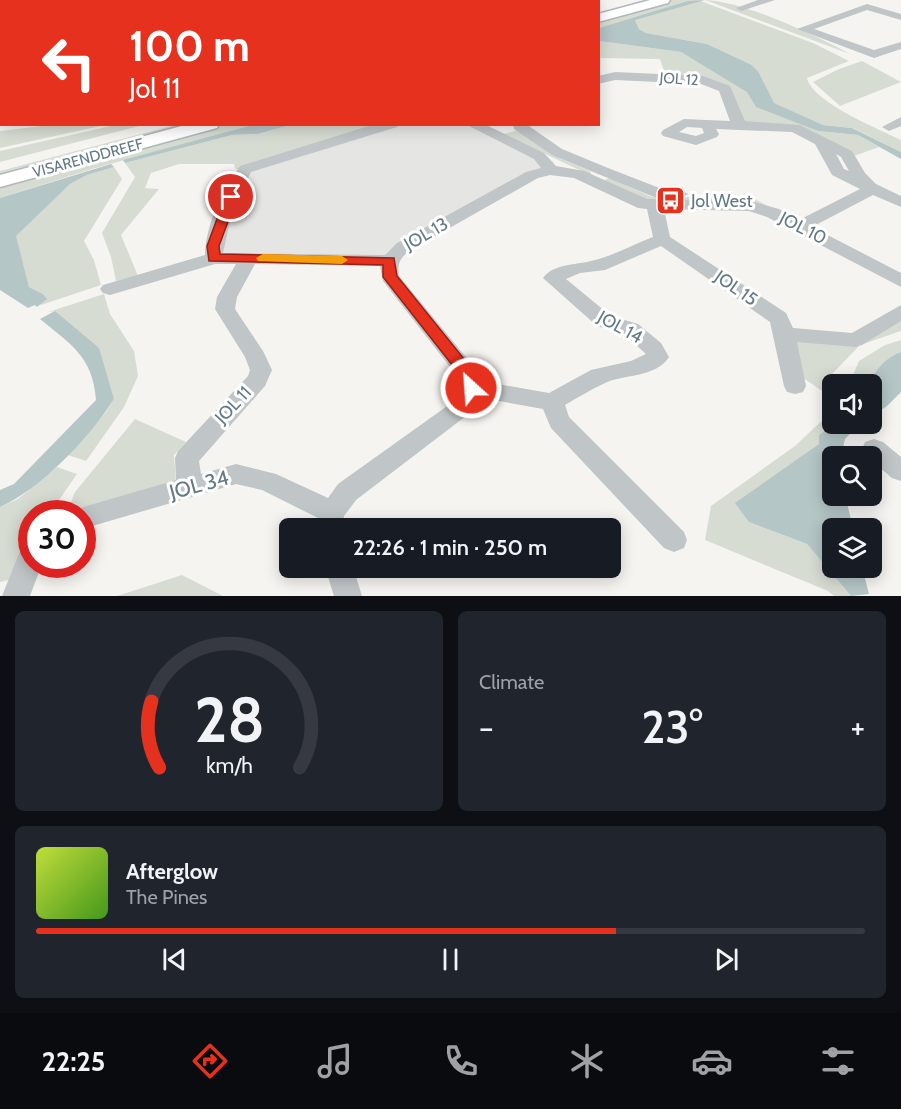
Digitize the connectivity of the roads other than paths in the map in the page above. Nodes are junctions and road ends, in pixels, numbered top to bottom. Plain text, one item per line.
1 (632, 0) edge
2 (664, 0) edge
3 (770, 0) edge
4 (844, 0) edge
5 (867, 7) junction
6 (600, 8) edge
7 (741, 8) dead end
8 (600, 17) edge
9 (901, 17) edge
10 (901, 45) edge
11 (600, 80) edge
12 (707, 124) dead end
13 (739, 125) junction
14 (153, 126) edge
15 (204, 126) edge
16 (385, 126) edge
17 (476, 126) edge
18 (518, 126) edge
19 (522, 126) edge
20 (492, 135) junction
21 (0, 167) edge
22 (549, 170) junction
23 (598, 176) junction
24 (0, 181) edge
25 (872, 189) junction
26 (901, 202) edge
27 (656, 206) junction
28 (804, 224) junction
29 (662, 239) junction
30 (214, 258) junction
31 (249, 258) junction
32 (389, 261) junction
33 (901, 281) edge
34 (110, 289) dead end
35 (901, 312) edge
36 (785, 334) junction
37 (795, 386) dead end
38 (471, 388) junction
39 (552, 402) junction
40 (882, 456) edge
41 (901, 471) edge
42 (189, 488) junction
43 (96, 514) edge
44 (325, 518) edge
45 (332, 518) edge
46 (674, 540) dead end
47 (23, 578) edge
48 (342, 578) edge
49 (16, 596) edge
50 (348, 596) edge

1 - 6 main road
2 - 8 main road
3 - 7 street
4 - 5 street
5 - 9 street
5 - 10 street
11 - 13 street, JOL 12
12 - 13 street
13 - 25 street
14 - 21 main road, VISARENDDREEF
15 - 24 main road, VISARENDDREEF
16 - 30 street
17 - 20 street
18 - 20 street
19 - 23 street, JOL 10
20 - 22 street
22 - 23 street, JOL 10
22 - 32 street, JOL 13
23 - 27 street, JOL 10
23 - 28 street, JOL 10
25 - 26 street
25 - 28 street
27 - 28 street, JOL 10
27 - 29 street
28 - 33 street, JOL 10
29 - 36 street, JOL 15
29 - 39 street, JOL 14
30 - 31 street
30 - 34 street
31 - 32 street
31 - 42 street, JOL 11
32 - 38 street, JOL 13
35 - 36 street
36 - 37 street, JOL 15
38 - 39 street
38 - 45 street
39 - 46 street
40 - 41 street
42 - 43 street, JOL 34
42 - 44 street, JOL 34
47 - 49 street
48 - 50 street

